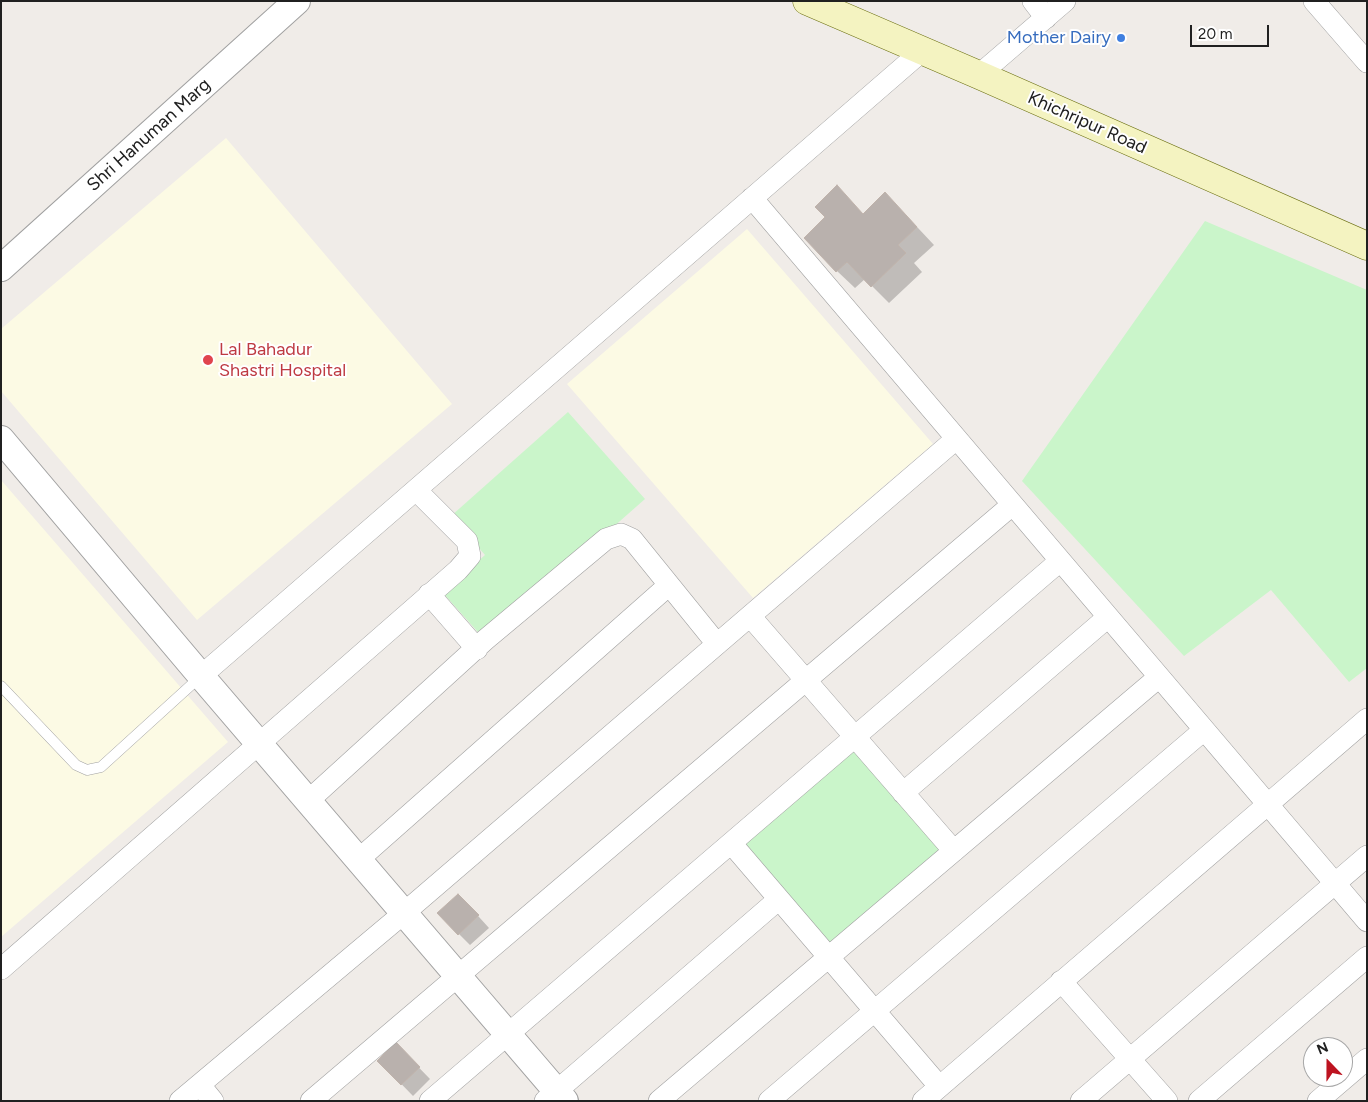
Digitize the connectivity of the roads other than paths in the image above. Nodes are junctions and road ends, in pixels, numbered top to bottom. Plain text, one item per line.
1 (298, 1) edge
2 (807, 1) edge
3 (1033, 1) edge
4 (1065, 1) edge
5 (1314, 1) edge
6 (1046, 18) junction
7 (922, 51) junction
8 (1367, 62) edge
9 (979, 75) junction
10 (752, 198) junction
11 (1367, 246) edge
12 (1, 268) edge
13 (956, 438) junction
14 (1, 439) edge
15 (416, 490) junction
16 (1012, 505) junction
17 (1060, 561) junction
18 (669, 585) junction
19 (430, 594) junction
20 (750, 616) junction
21 (1108, 617) junction
22 (717, 644) junction
23 (477, 649) junction
24 (201, 676) junction
25 (1159, 677) junction
26 (806, 680) junction
27 (1, 686) edge
28 (1367, 718) edge
29 (1204, 730) junction
30 (855, 737) junction
31 (259, 744) junction
32 (903, 793) junction
33 (308, 800) junction
34 (1267, 804) junction
35 (731, 843) junction
36 (954, 851) junction
37 (1367, 856) edge
38 (358, 860) junction
39 (1334, 883) junction
40 (779, 899) junction
41 (404, 913) junction
42 (1367, 921) edge
43 (828, 957) junction
44 (1367, 957) edge
45 (1, 969) edge
46 (458, 976) junction
47 (1061, 982) junction
48 (874, 1011) junction
49 (508, 1034) junction
50 (1130, 1059) junction
51 (1367, 1059) edge
52 (200, 1085) junction
53 (939, 1086) junction
54 (556, 1097) edge
55 (180, 1101) edge
56 (213, 1101) edge
57 (311, 1101) edge
58 (430, 1101) edge
59 (660, 1101) edge
60 (769, 1101) edge
61 (923, 1101) edge
62 (1081, 1101) edge
63 (1167, 1101) edge
64 (1199, 1101) edge
65 (1318, 1101) edge

1 - 12 street, Shri Hanuman Marg
2 - 7 main road, Khichripur Road
3 - 6 street
4 - 6 street
5 - 8 street
6 - 9 street
7 - 9 main road, Khichripur Road
7 - 10 street
9 - 11 main road, Khichripur Road
10 - 13 street
10 - 15 street
13 - 16 street
13 - 20 street
14 - 24 street
15 - 19 street
15 - 24 street
16 - 17 street
16 - 26 street
17 - 21 street
17 - 30 street
18 - 22 street
18 - 23 street
18 - 38 street
19 - 23 street
19 - 31 street
20 - 22 street
20 - 26 street
21 - 25 street
21 - 32 street
22 - 41 street
23 - 33 street
24 - 27 lane
24 - 31 street
25 - 29 street
25 - 36 street
26 - 30 street
26 - 46 street
28 - 34 street
29 - 34 street
29 - 48 street
30 - 32 street
30 - 35 street
31 - 33 street
31 - 45 street
32 - 36 street
33 - 38 street
34 - 39 street
34 - 47 street
35 - 40 street
35 - 49 street
36 - 43 street
37 - 39 street
38 - 41 street
39 - 42 street
39 - 50 street
40 - 43 street
40 - 54 street
41 - 46 street
41 - 52 street
43 - 48 street
43 - 59 street
44 - 64 street
46 - 49 street
46 - 57 street
47 - 50 street
47 - 53 street
48 - 53 street
48 - 60 street
49 - 54 street
49 - 58 street
50 - 62 street
50 - 63 street
51 - 65 street
52 - 55 street
52 - 56 street
53 - 61 street

